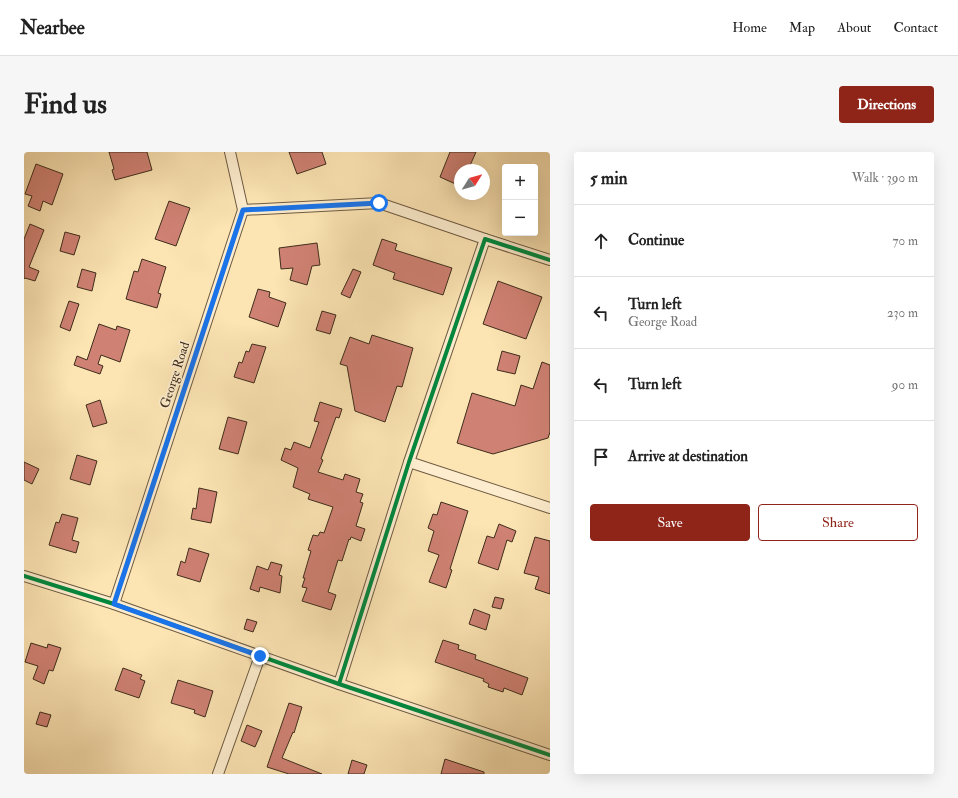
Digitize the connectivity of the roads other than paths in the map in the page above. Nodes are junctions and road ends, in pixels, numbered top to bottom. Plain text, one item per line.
1 (230, 152) edge
2 (243, 210) junction
3 (485, 239) junction
4 (550, 260) edge
5 (409, 462) junction
6 (550, 508) edge
7 (24, 576) edge
8 (114, 604) junction
9 (260, 656) junction
10 (340, 684) junction
11 (550, 755) edge
12 (218, 774) edge

1 - 2 street
2 - 3 street
2 - 8 street, George Road
3 - 4 street
3 - 5 street
5 - 6 street
5 - 10 street
7 - 8 street
8 - 9 street
9 - 10 street
9 - 12 street
10 - 11 street

